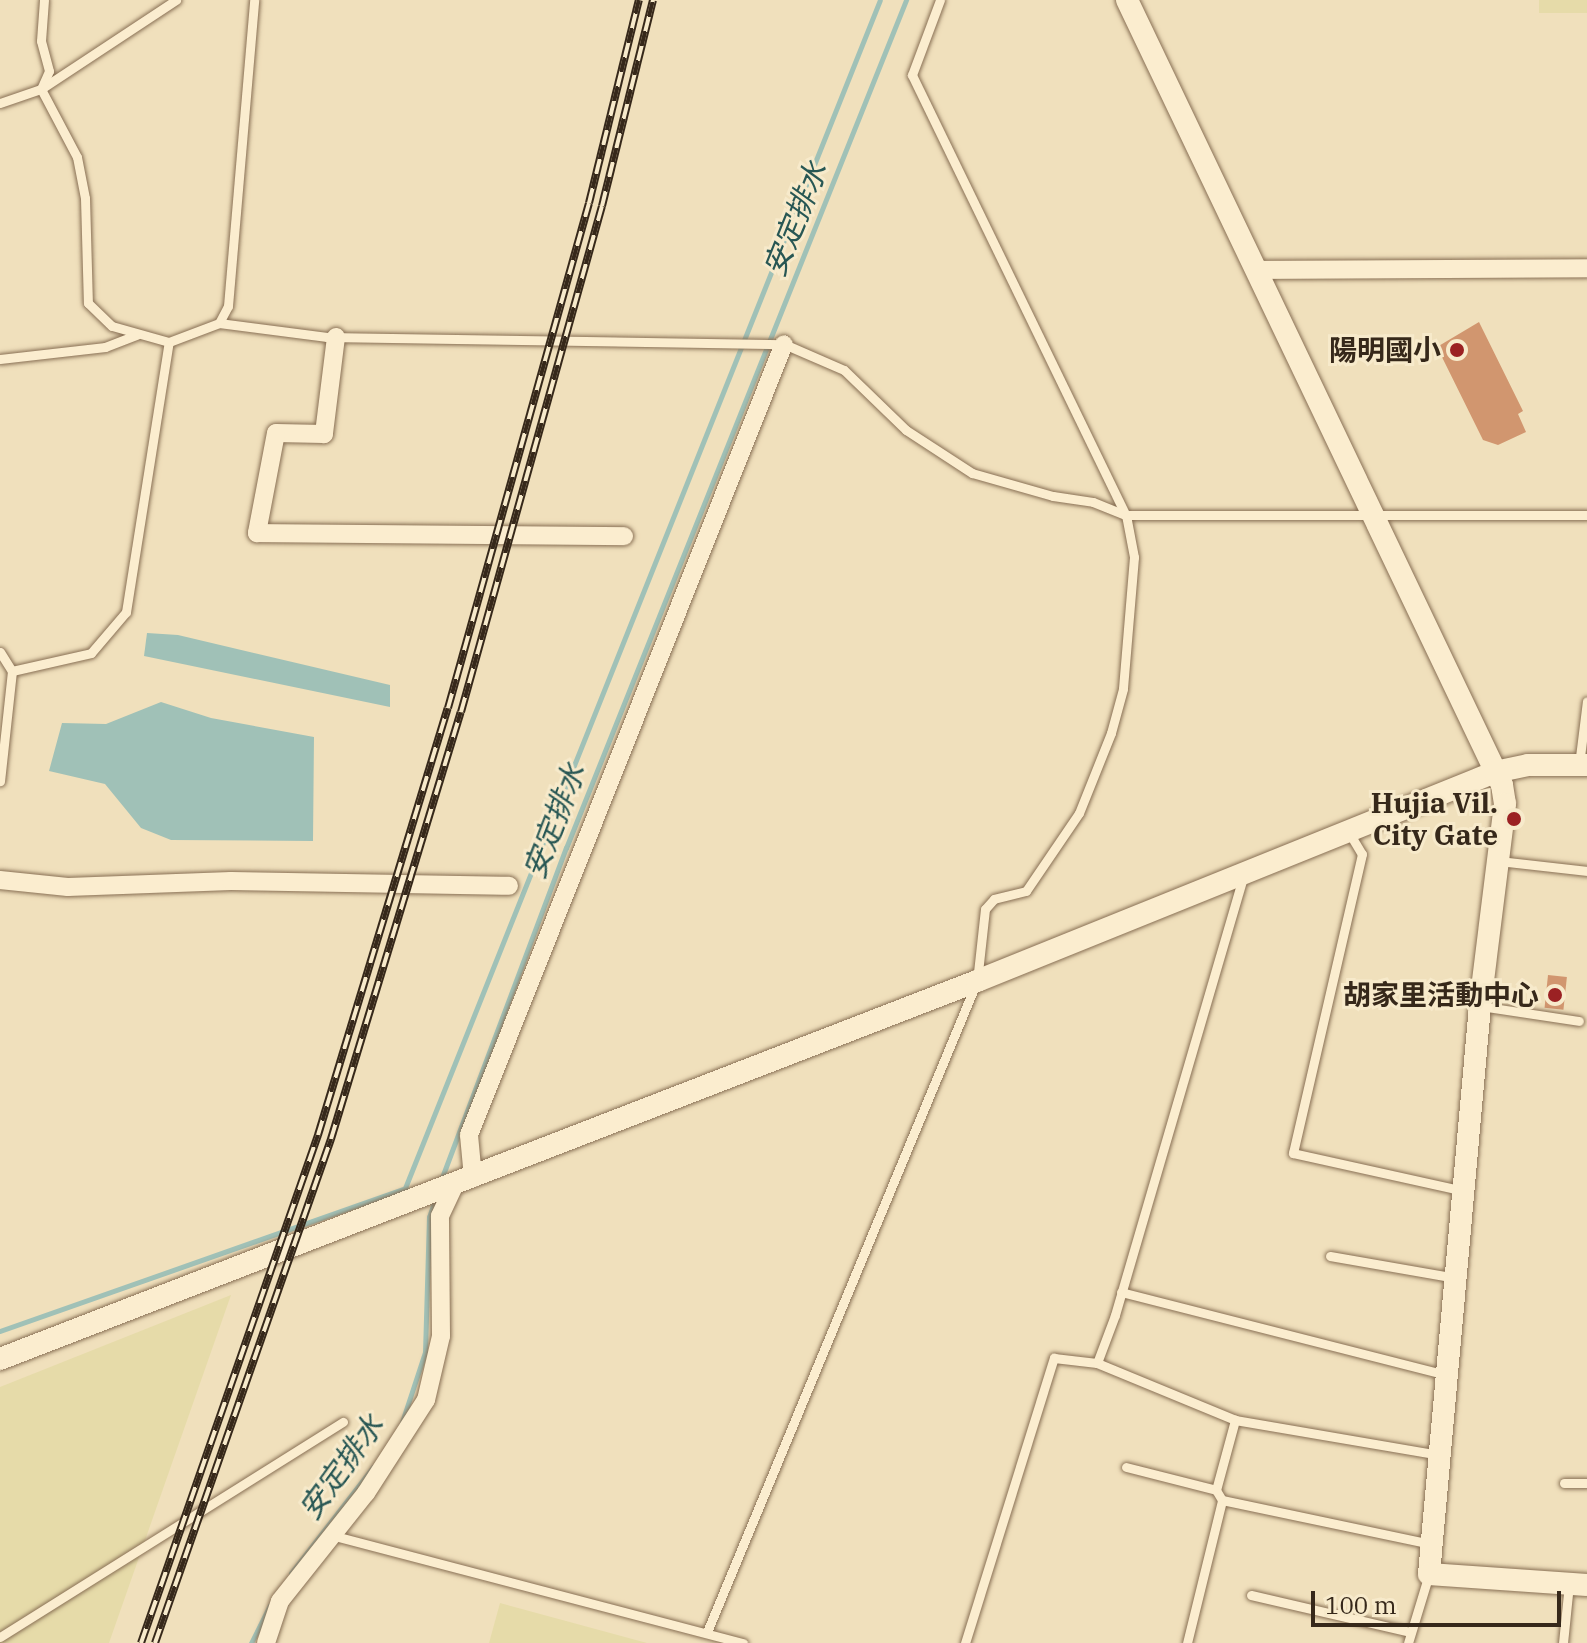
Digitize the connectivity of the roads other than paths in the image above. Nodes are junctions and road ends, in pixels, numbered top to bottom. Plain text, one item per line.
1 (44, 0) edge
2 (176, 0) edge
3 (254, 0) edge
4 (940, 0) edge
5 (1127, 0) edge
6 (41, 89) junction
7 (0, 103) edge
8 (1587, 268) edge
9 (1255, 270) junction
10 (219, 323) junction
11 (137, 335) junction
12 (336, 337) junction
13 (169, 342) junction
14 (779, 344) junction
15 (0, 359) edge
16 (1371, 513) junction
17 (1126, 515) junction
18 (1587, 515) edge
19 (624, 536) dead end
20 (0, 652) edge
21 (12, 671) junction
22 (1587, 701) edge
23 (1583, 765) edge
24 (1495, 772) junction
25 (0, 781) edge
26 (1348, 831) junction
27 (1499, 861) junction
28 (1587, 871) edge
29 (1245, 872) junction
30 (0, 880) edge
31 (509, 886) dead end
32 (977, 981) junction
33 (1480, 1006) junction
34 (1579, 1021) dead end
35 (449, 1188) junction
36 (1464, 1191) junction
37 (1330, 1256) dead end
38 (1456, 1278) junction
39 (1121, 1292) junction
40 (0, 1359) edge
41 (1097, 1363) junction
42 (1447, 1375) junction
43 (1235, 1420) junction
44 (343, 1422) dead end
45 (1439, 1455) junction
46 (1126, 1467) dead end
47 (1564, 1483) dead end
48 (1587, 1483) edge
49 (1216, 1490) junction
50 (1222, 1500) junction
51 (331, 1535) junction
52 (1430, 1545) junction
53 (1429, 1574) junction
54 (1578, 1585) edge
55 (1251, 1595) dead end
56 (707, 1632) junction
57 (0, 1637) edge
58 (1409, 1638) edge
59 (266, 1643) edge
60 (743, 1643) edge
61 (965, 1643) edge
62 (1187, 1643) edge
63 (1563, 1643) edge

1 - 6 lane
2 - 6 lane
3 - 10 lane
4 - 17 lane
5 - 9 street
6 - 7 lane
6 - 11 lane
8 - 9 street
9 - 16 street
10 - 12 lane
10 - 13 lane
11 - 13 lane
11 - 15 lane
12 - 14 lane
12 - 19 street
13 - 21 lane
14 - 17 lane
14 - 35 street
16 - 17 lane
16 - 18 lane
16 - 24 street
17 - 32 lane
20 - 21 lane
21 - 25 lane
22 - 23 lane
23 - 24 street
24 - 26 street
24 - 27 street
26 - 29 street
26 - 36 lane
27 - 28 lane
27 - 33 street
29 - 32 street
29 - 39 lane
30 - 31 street
32 - 35 street
32 - 56 lane
33 - 34 lane
33 - 36 street
35 - 40 street
35 - 51 street
36 - 38 street
37 - 38 lane
38 - 42 street
39 - 41 lane
39 - 42 lane
41 - 43 lane
41 - 61 lane
42 - 45 street
43 - 45 lane
43 - 49 lane
44 - 57 lane
45 - 52 street
46 - 49 lane
47 - 48 lane
49 - 50 lane
50 - 52 lane
50 - 62 lane
51 - 56 lane
51 - 59 street
52 - 53 street
53 - 54 street
53 - 58 lane
54 - 63 lane
55 - 58 lane
56 - 60 lane

